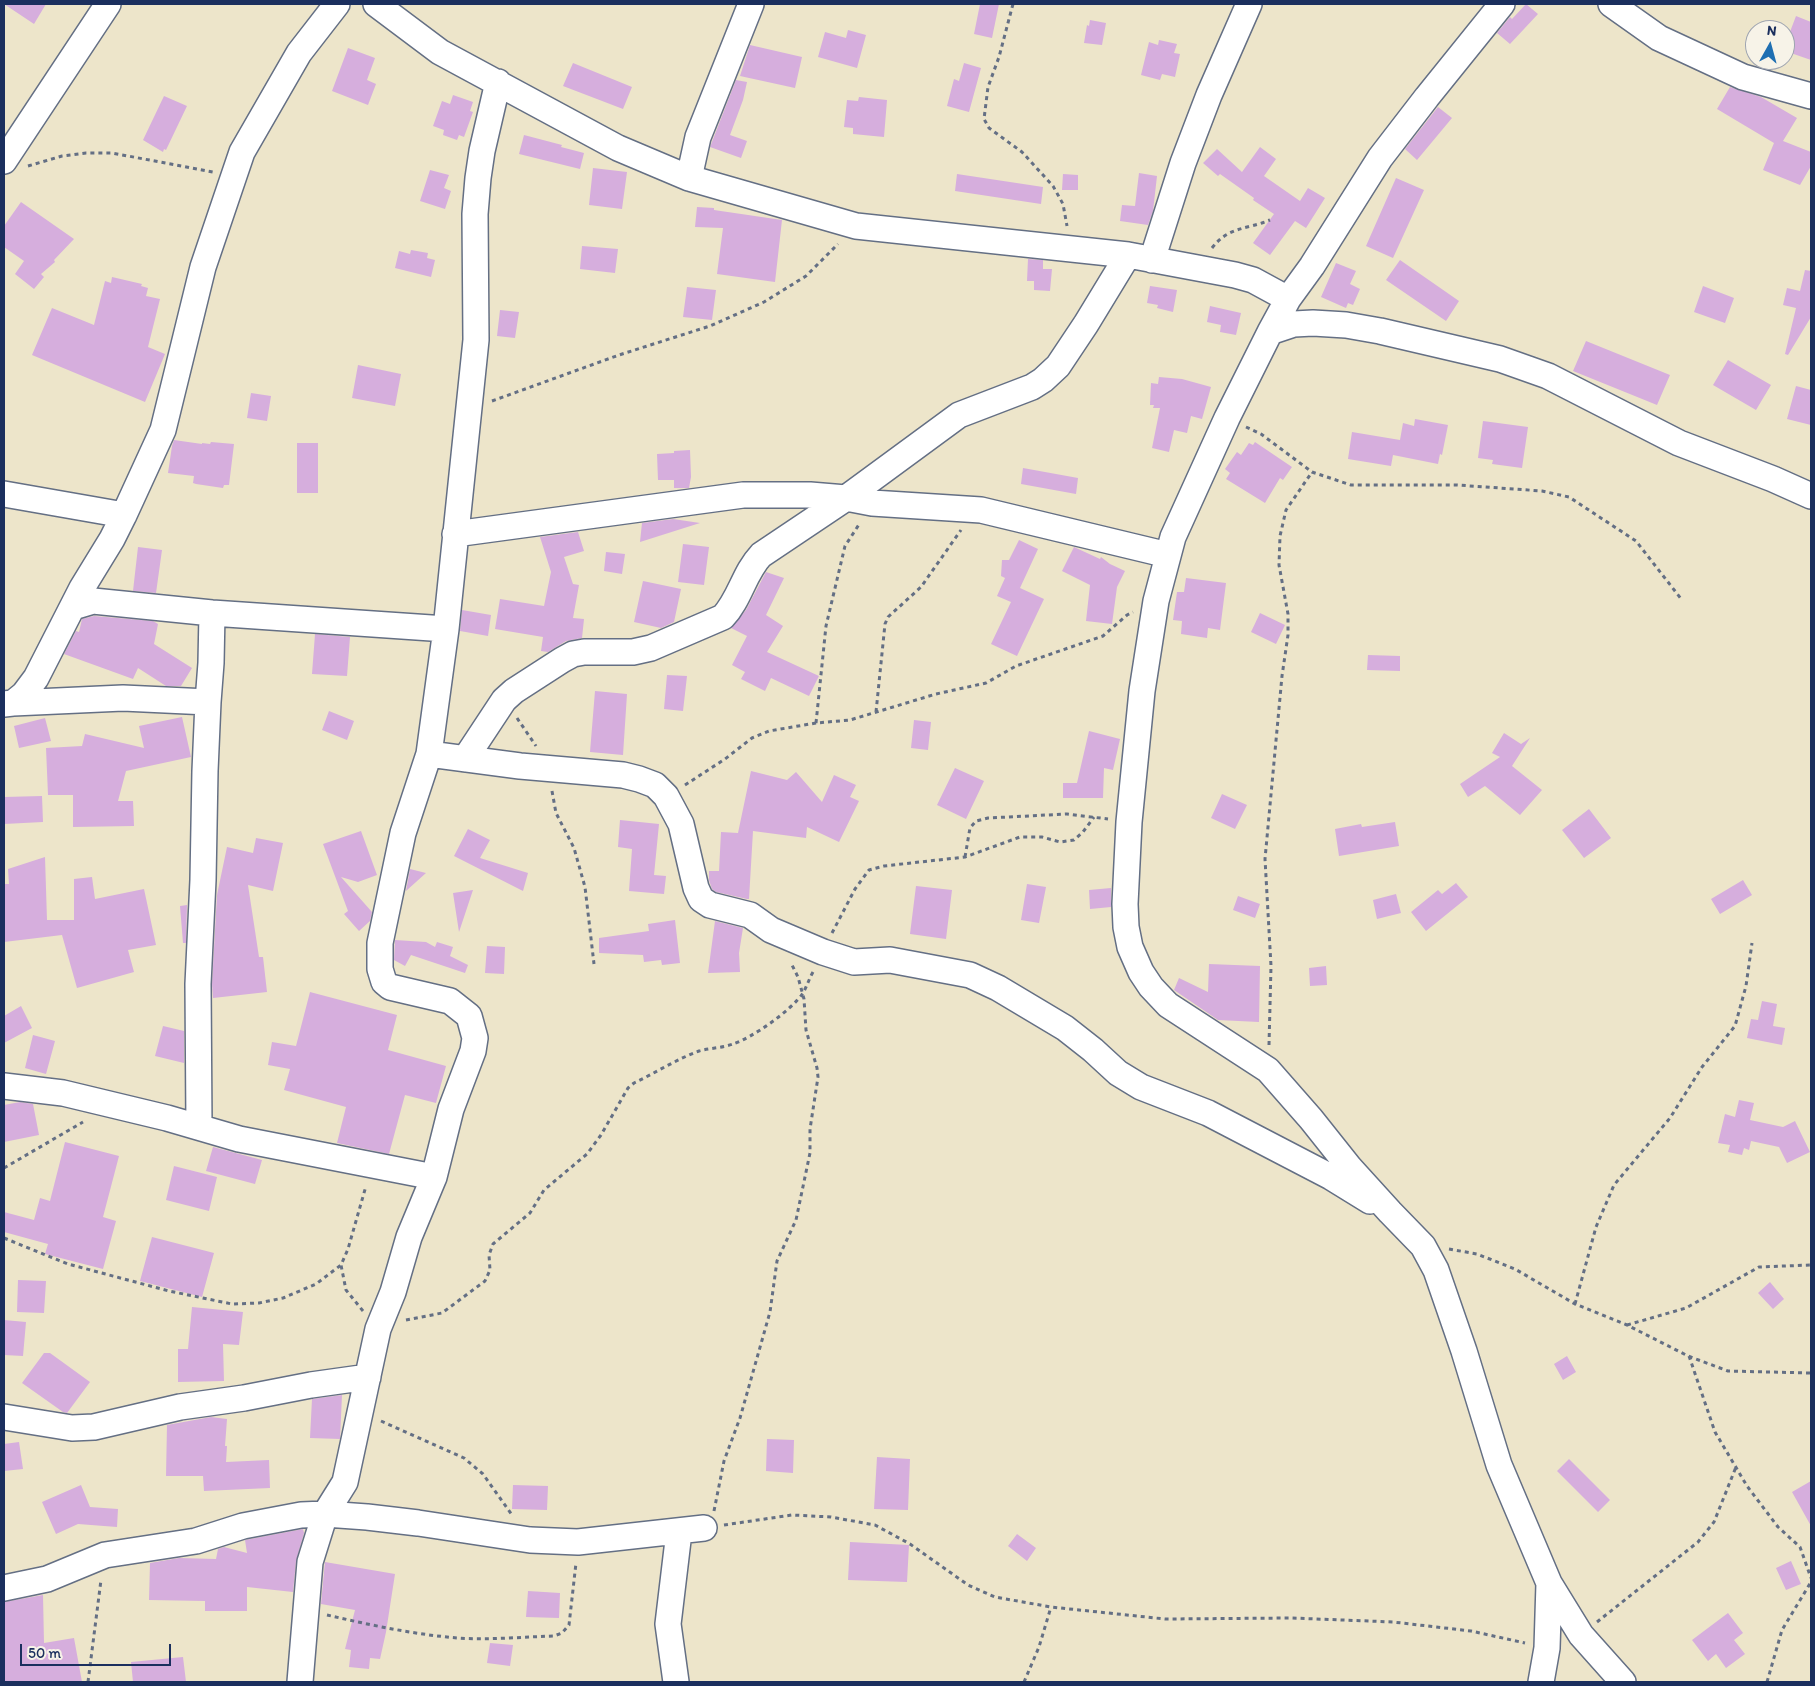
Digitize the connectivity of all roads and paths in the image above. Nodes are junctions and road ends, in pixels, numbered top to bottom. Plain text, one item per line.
1 (108, 4) edge
2 (337, 4) edge
3 (376, 4) edge
4 (751, 4) edge
5 (1013, 4) edge
6 (1249, 4) edge
7 (1502, 4) edge
8 (1610, 4) edge
9 (498, 82) junction
10 (1811, 96) edge
11 (12, 165) edge
12 (233, 177) junction
13 (689, 178) junction
14 (1270, 220) dead end
15 (856, 226) junction
16 (1067, 249) junction
17 (1128, 255) junction
18 (1152, 260) junction
19 (1196, 268) junction
20 (1288, 299) junction
21 (1270, 332) junction
22 (469, 410) junction
23 (1227, 418) junction
24 (1312, 472) junction
25 (4, 494) edge
26 (1811, 496) edge
27 (846, 498) junction
28 (872, 503) junction
29 (981, 510) junction
30 (124, 515) junction
31 (455, 534) junction
32 (1168, 555) junction
33 (1682, 600) dead end
34 (1156, 601) junction
35 (73, 607) junction
36 (212, 613) junction
37 (446, 629) junction
38 (504, 700) junction
39 (208, 702) junction
40 (8, 703) edge
41 (876, 712) junction
42 (816, 723) junction
43 (429, 754) junction
44 (465, 759) junction
45 (548, 768) junction
46 (666, 796) junction
47 (1094, 816) junction
48 (1128, 822) junction
49 (964, 857) junction
50 (1752, 943) dead end
51 (822, 952) junction
52 (790, 960) dead end
53 (594, 964) dead end
54 (803, 993) junction
55 (1268, 1070) junction
56 (4, 1086) edge
57 (86, 1121) dead end
58 (199, 1127) junction
59 (372, 1166) junction
60 (4, 1168) edge
61 (434, 1177) junction
62 (1390, 1212) junction
63 (4, 1238) edge
64 (1423, 1246) junction
65 (341, 1265) junction
66 (1811, 1266) edge
67 (1575, 1304) junction
68 (1627, 1325) junction
69 (379, 1328) junction
70 (1688, 1356) junction
71 (1811, 1373) edge
72 (368, 1377) junction
73 (361, 1410) junction
74 (4, 1418) edge
75 (1736, 1466) junction
76 (325, 1514) junction
77 (704, 1528) junction
78 (679, 1532) junction
79 (530, 1540) junction
80 (578, 1542) junction
81 (105, 1555) junction
82 (1811, 1578) edge
83 (1549, 1582) junction
84 (1811, 1582) edge
85 (4, 1588) edge
86 (1051, 1607) junction
87 (307, 1610) junction
88 (1581, 1635) junction
89 (1547, 1648) junction
90 (88, 1682) edge
91 (300, 1682) edge
92 (676, 1682) edge
93 (1024, 1682) edge
94 (1541, 1682) edge
95 (1622, 1682) edge
96 (1767, 1682) edge

1 - 11 street
2 - 12 street
3 - 9 street
4 - 13 street
5 - 16 path
6 - 18 street
7 - 20 street
8 - 10 street
9 - 13 street
9 - 22 street
11 - 12 path
12 - 30 street
13 - 15 street
14 - 19 path
15 - 16 street
15 - 22 path
16 - 17 street
17 - 18 street
17 - 27 street
18 - 19 street
19 - 20 street
20 - 21 street
21 - 23 street
21 - 26 street
22 - 31 street
23 - 24 path
23 - 32 street
24 - 33 path
24 - 55 path
25 - 30 street
27 - 28 street
27 - 31 street
27 - 38 street
28 - 29 street
28 - 42 path
29 - 32 street
29 - 41 path
30 - 35 street
31 - 37 street
32 - 34 street
34 - 41 path
34 - 48 street
35 - 36 street
35 - 40 street
36 - 37 street
36 - 39 street
37 - 43 street
38 - 44 street
38 - 45 path
39 - 40 street
39 - 58 street
41 - 42 path
42 - 46 path
43 - 44 street
43 - 61 street
44 - 45 street
45 - 46 street
45 - 53 path
46 - 51 street
47 - 48 path
47 - 49 path
47 - 49 path
48 - 55 street
49 - 51 path
50 - 67 path
51 - 62 street
52 - 54 path
54 - 69 path
54 - 77 path
55 - 62 street
56 - 58 street
57 - 60 path
58 - 59 street
59 - 61 street
59 - 65 path
61 - 69 street
62 - 64 street
63 - 65 path
64 - 67 path
64 - 83 street
65 - 69 path
66 - 68 path
67 - 68 path
68 - 70 path
69 - 72 street
70 - 71 path
70 - 75 path
72 - 73 street
72 - 74 street
73 - 76 street
73 - 79 path
75 - 82 path
75 - 88 path
76 - 79 street
76 - 81 street
76 - 87 street
77 - 78 street
77 - 86 path
78 - 80 street
78 - 92 street
79 - 80 street
80 - 87 path
81 - 85 street
81 - 90 path
83 - 88 street
83 - 89 street
84 - 96 path
86 - 89 path
86 - 93 path
87 - 91 street
88 - 95 street
89 - 94 street

